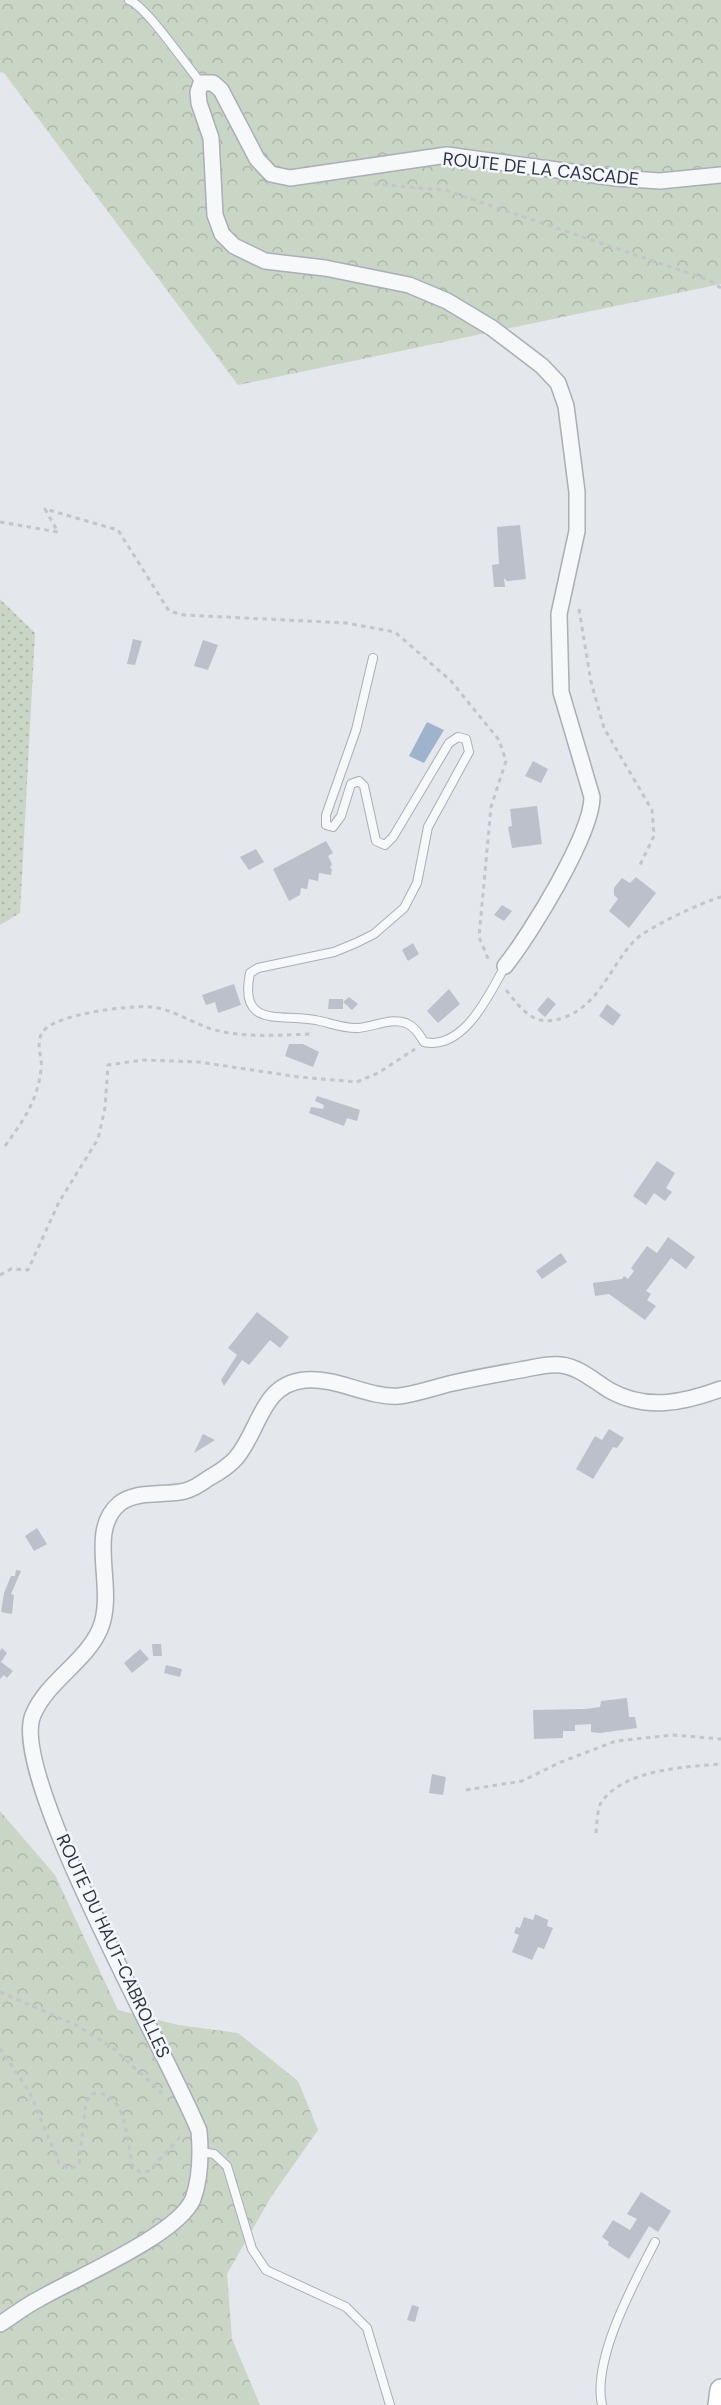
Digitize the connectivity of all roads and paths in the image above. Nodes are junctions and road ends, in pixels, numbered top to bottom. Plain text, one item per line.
1 (129, 0) edge
2 (201, 83) junction
3 (721, 175) edge
4 (372, 184) dead end
5 (721, 288) edge
6 (0, 522) edge
7 (579, 598) dead end
8 (373, 658) dead end
9 (640, 865) dead end
10 (721, 897) edge
11 (501, 972) junction
12 (335, 1027) junction
13 (424, 1042) junction
14 (5, 1146) dead end
15 (0, 1275) edge
16 (721, 1389) edge
17 (721, 1739) edge
18 (721, 1764) edge
19 (466, 1790) dead end
20 (596, 1833) dead end
21 (0, 1992) edge
22 (0, 2048) edge
23 (168, 2099) dead end
24 (199, 2131) junction
25 (201, 2152) junction
26 (655, 2242) dead end
27 (0, 2324) edge
28 (721, 2390) edge
29 (390, 2405) edge
30 (602, 2405) edge
31 (719, 2405) edge

1 - 2 lane, ROUTE DE LA CASCADE
2 - 3 street, ROUTE DE LA CASCADE
2 - 11 street
4 - 5 path
6 - 11 path
7 - 9 path
8 - 12 lane
10 - 11 path
11 - 13 lane
12 - 13 lane
12 - 14 path
13 - 15 path
16 - 24 street, ROUTE DU HAUT-CABROLLES
17 - 19 path
18 - 20 path
21 - 23 path
22 - 24 path
24 - 25 street, ROUTE DU HAUT-CABROLLES
25 - 27 street, ROUTE DU HAUT-CABROLLES
25 - 29 lane
26 - 30 lane
28 - 31 street

